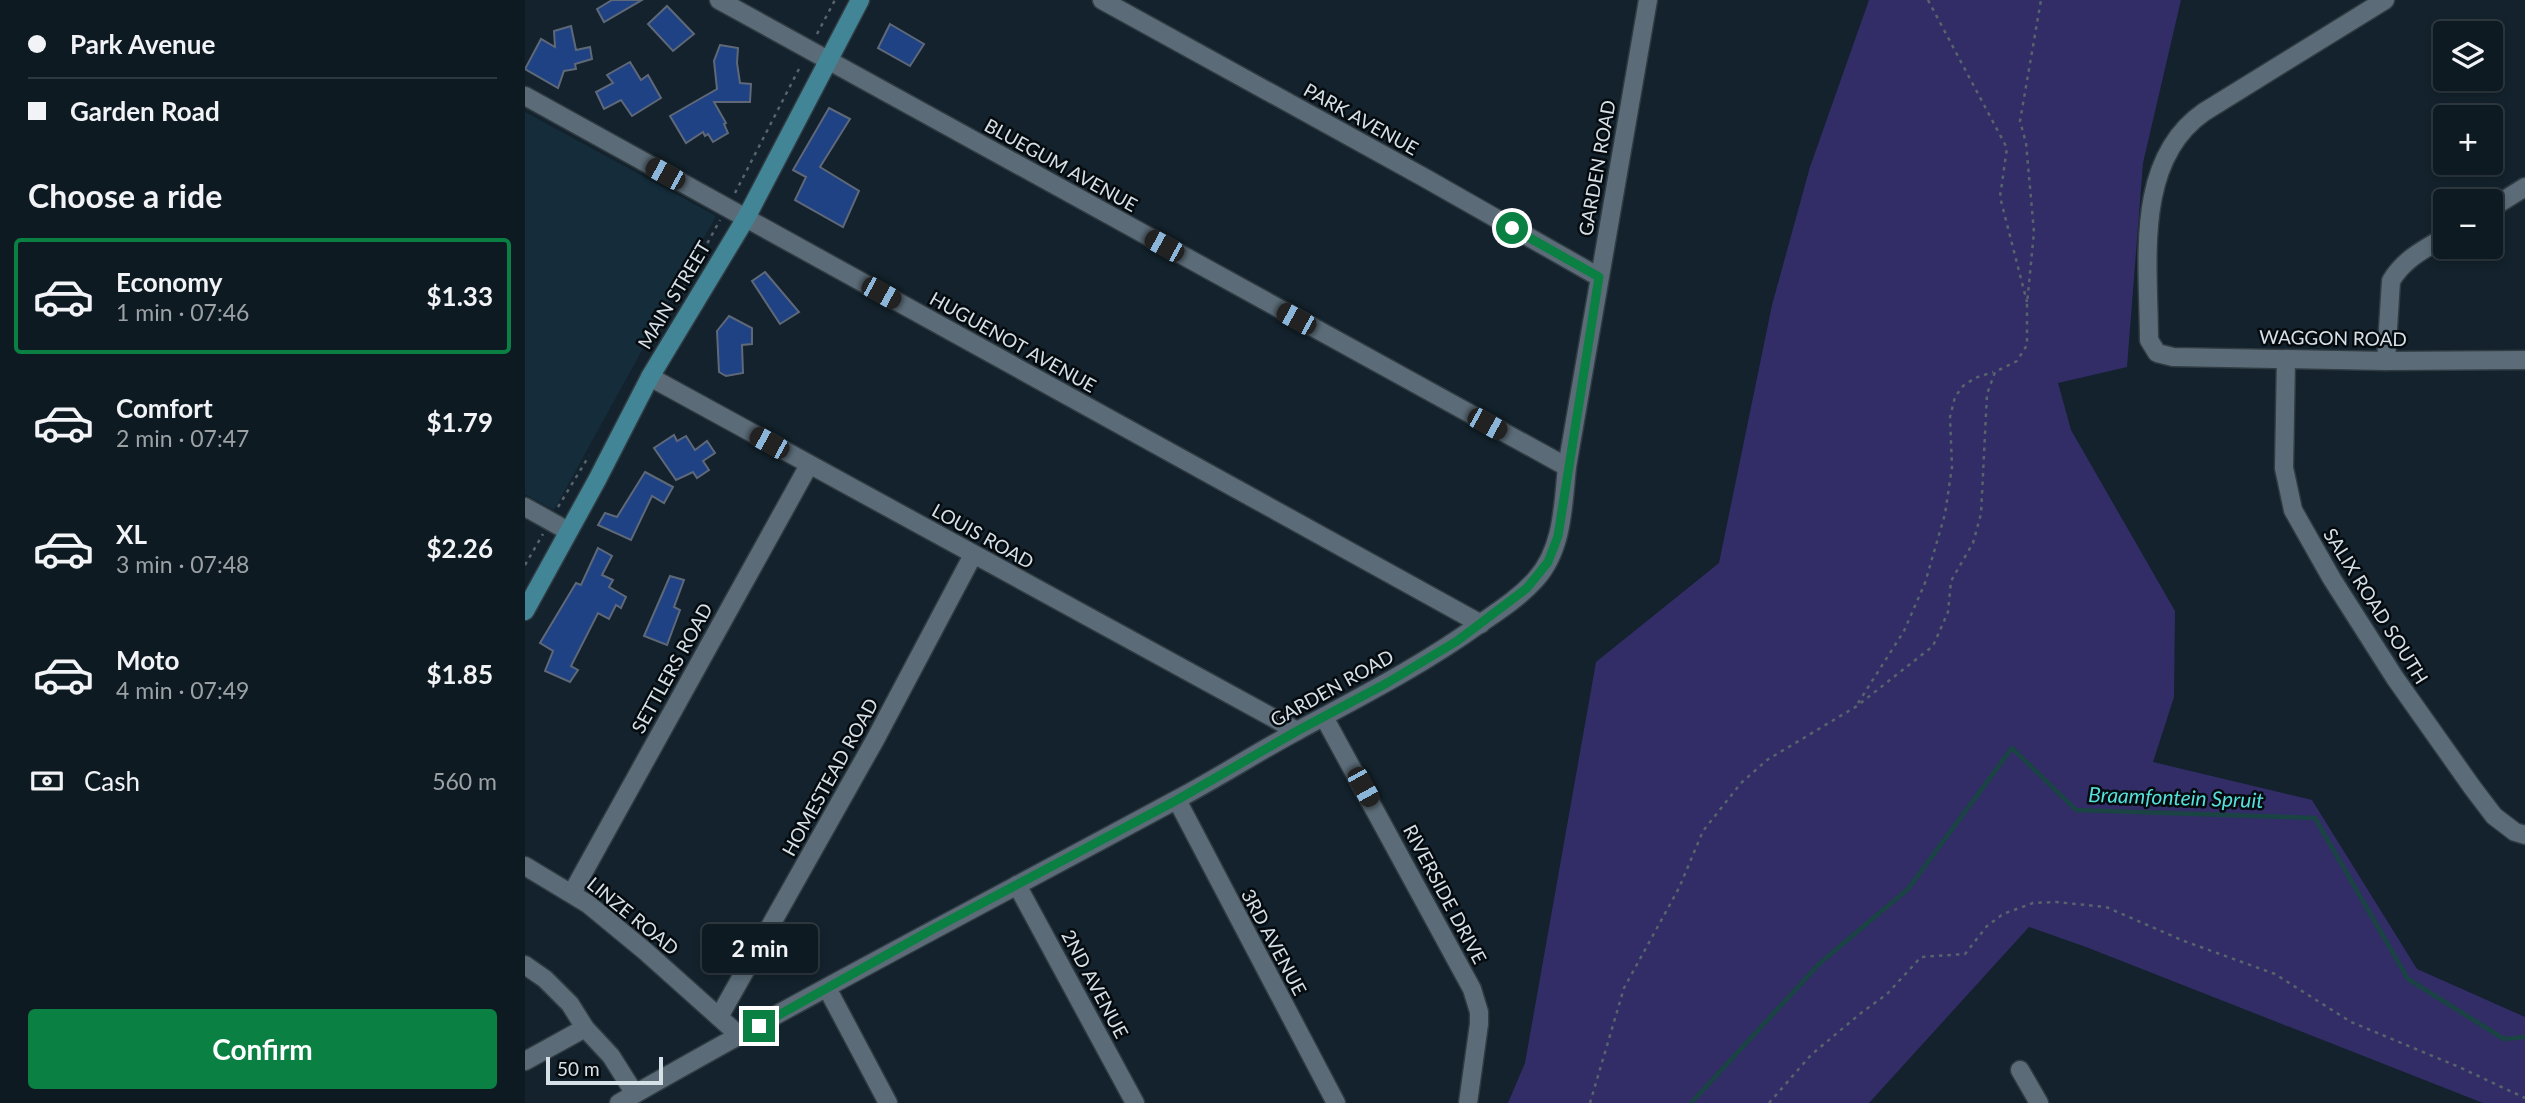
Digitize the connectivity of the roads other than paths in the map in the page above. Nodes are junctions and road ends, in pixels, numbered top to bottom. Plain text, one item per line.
1 (719, 0) edge
2 (860, 0) edge
3 (1102, 0) edge
4 (1648, 0) edge
5 (2385, 0) edge
6 (828, 60) junction
7 (525, 96) edge
8 (2525, 187) edge
9 (2503, 201) edge
10 (746, 218) junction
11 (2433, 244) edge
12 (1599, 277) junction
13 (2286, 359) junction
14 (2525, 360) edge
15 (2386, 361) junction
16 (650, 377) junction
17 (809, 465) junction
18 (1567, 467) junction
19 (525, 507) edge
20 (569, 531) junction
21 (973, 555) junction
22 (525, 611) edge
23 (1481, 624) junction
24 (1324, 717) junction
25 (1297, 731) junction
26 (1177, 800) junction
27 (2525, 835) edge
28 (525, 866) edge
29 (1017, 885) junction
30 (572, 893) junction
31 (525, 965) edge
32 (827, 988) junction
33 (719, 1017) junction
34 (585, 1028) junction
35 (740, 1036) junction
36 (525, 1061) edge
37 (2020, 1070) dead end
38 (627, 1098) edge
39 (888, 1103) edge
40 (1135, 1103) edge
41 (1336, 1103) edge
42 (1468, 1103) edge
43 (2039, 1103) edge

1 - 6 street, BLUEGUM AVENUE
2 - 6 street, MAIN STREET
3 - 12 street, PARK AVENUE
4 - 12 street, GARDEN ROAD
5 - 13 street, WAGGON ROAD
6 - 10 street, MAIN STREET
6 - 18 street, BLUEGUM AVENUE
7 - 10 street, HUGUENOT AVENUE
8 - 9 street
10 - 16 street, MAIN STREET
10 - 23 street, HUGUENOT AVENUE
11 - 15 street
12 - 18 street, GARDEN ROAD
13 - 15 street, WAGGON ROAD
13 - 27 street, SALIX ROAD SOUTH
14 - 15 street, WAGGON ROAD
16 - 17 street, LOUIS ROAD
16 - 20 street, MAIN STREET
17 - 21 street, LOUIS ROAD
17 - 30 street, SETTLERS ROAD
18 - 23 street, GARDEN ROAD
19 - 20 street
20 - 22 street, MAIN STREET
21 - 25 street, LOUIS ROAD
21 - 33 street, HOMESTEAD ROAD
23 - 24 street, GARDEN ROAD
24 - 25 street, GARDEN ROAD
24 - 42 street, RIVERSIDE DRIVE
25 - 26 street, GARDEN ROAD
26 - 29 street, GARDEN ROAD
26 - 41 street, 3RD AVENUE
28 - 30 street, LINZE ROAD
29 - 32 street, GARDEN ROAD
29 - 40 street, 2ND AVENUE
30 - 33 street, LINZE ROAD
31 - 34 street
32 - 35 street, GARDEN ROAD
32 - 39 street
33 - 35 street, LINZE ROAD
34 - 36 street
34 - 38 street
35 - 38 street, GARDEN ROAD
37 - 43 street

